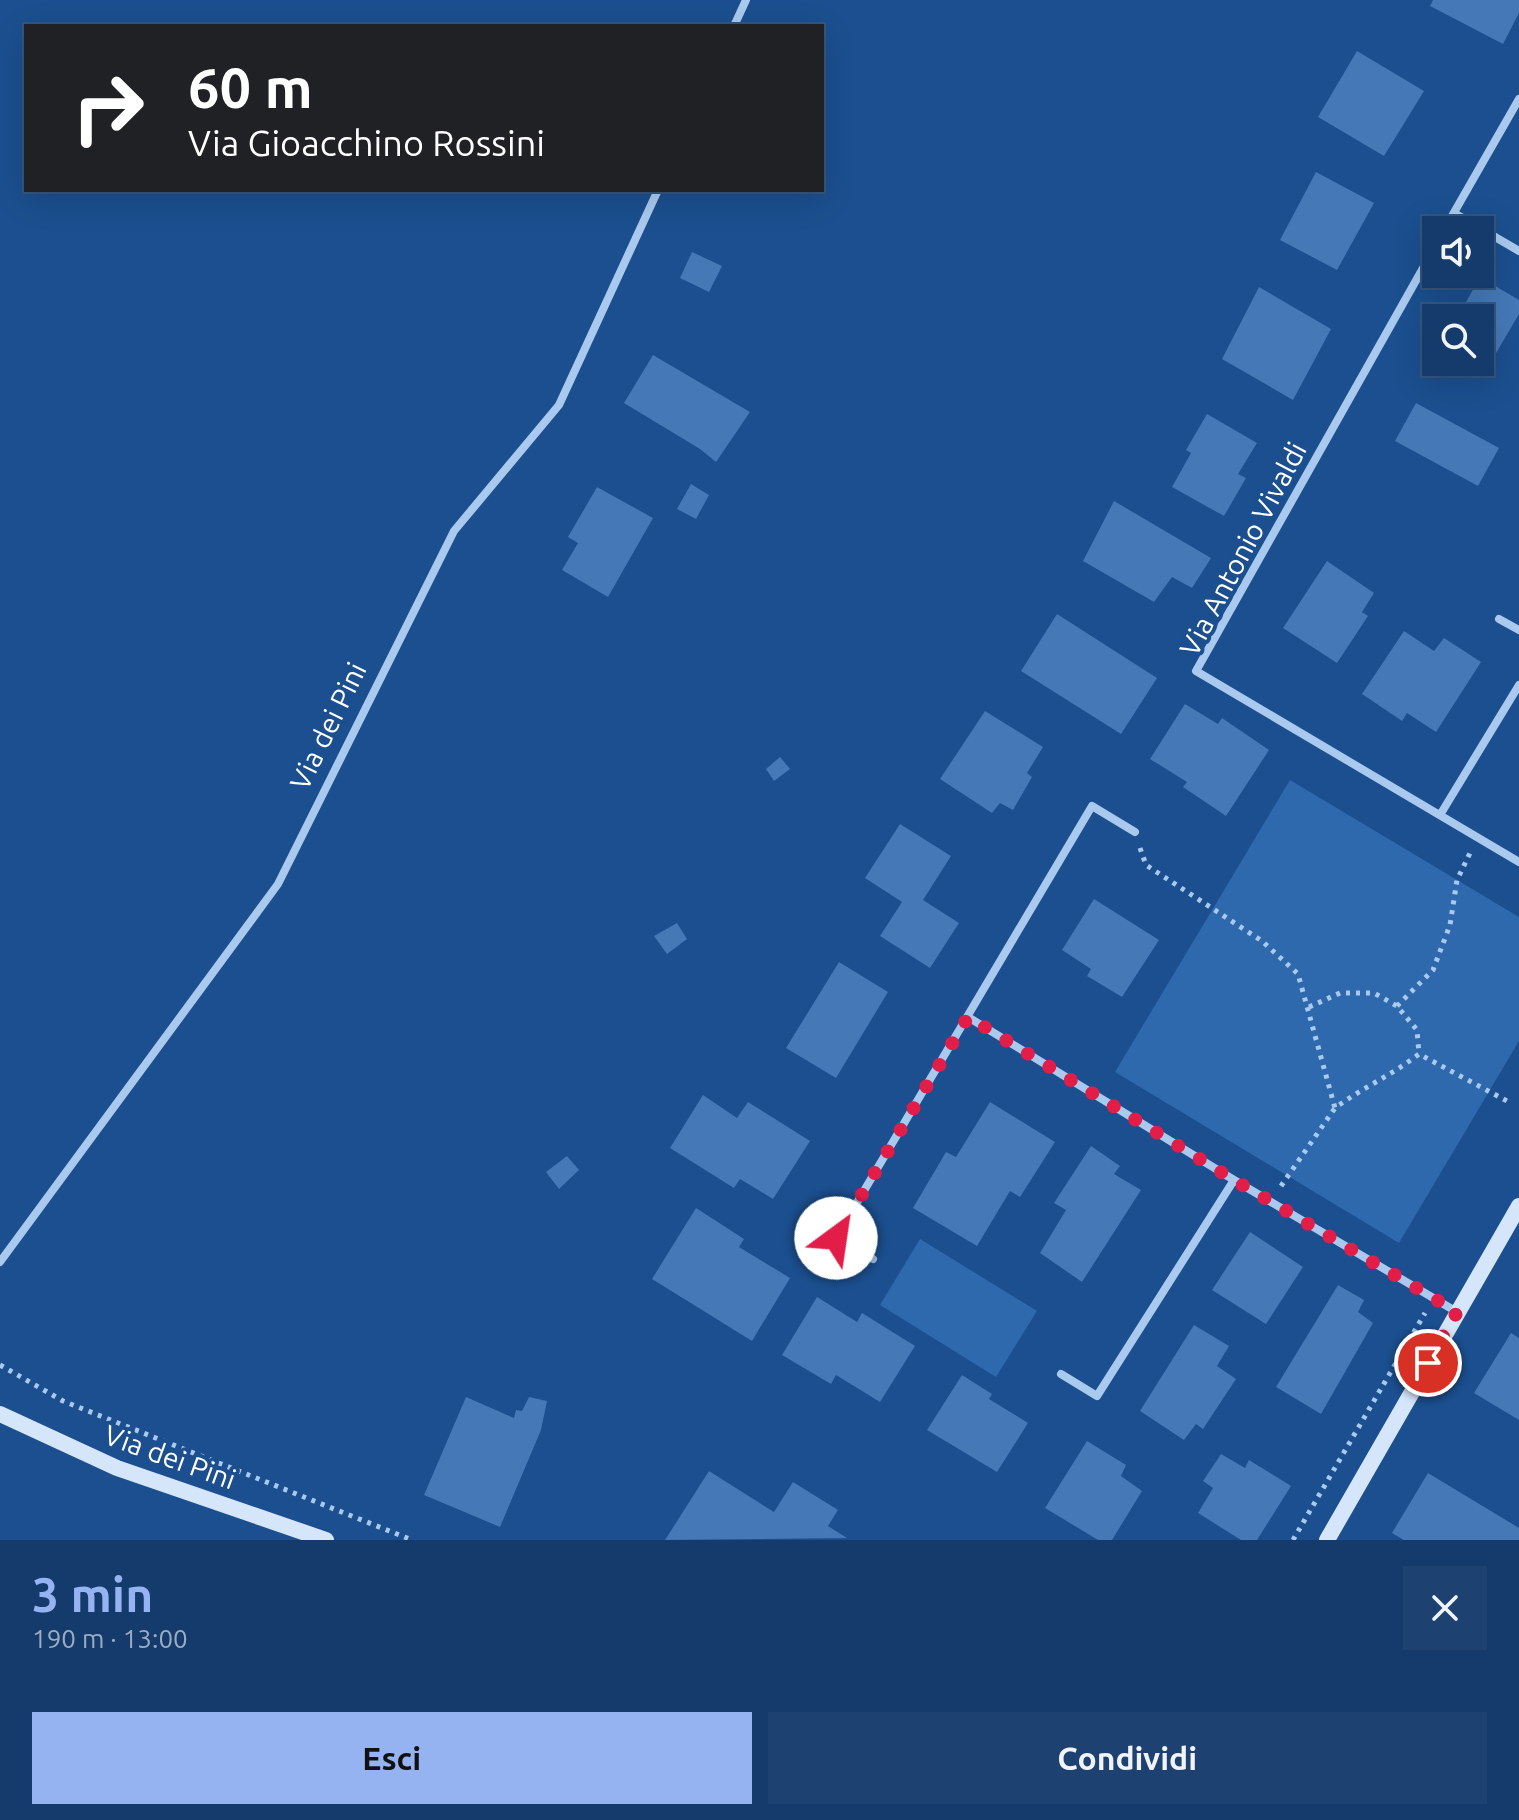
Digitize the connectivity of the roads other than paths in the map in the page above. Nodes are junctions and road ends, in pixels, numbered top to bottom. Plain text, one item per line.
1 (746, 0) edge
2 (735, 24) edge
3 (1519, 99) edge
4 (657, 192) edge
5 (1454, 213) junction
6 (1452, 216) edge
7 (1519, 251) edge
8 (1422, 270) edge
9 (1499, 619) dead end
10 (1519, 630) edge
11 (1519, 685) edge
12 (1440, 815) junction
13 (1135, 832) road end
14 (1519, 862) edge
15 (968, 1017) junction
16 (1234, 1180) junction
17 (1519, 1206) edge
18 (873, 1259) dead end
19 (0, 1262) edge
20 (1457, 1312) junction
21 (1061, 1374) dead end
22 (0, 1414) edge
23 (326, 1540) edge
24 (1327, 1540) edge

1 - 2 street
3 - 5 street
4 - 19 street, Via dei Pini
5 - 6 street
5 - 7 street
8 - 12 street, Via Antonio Vivaldi
9 - 10 street
11 - 12 street
12 - 14 street, Via Antonio Vivaldi
13 - 15 street
15 - 16 street
15 - 18 street
16 - 20 street
16 - 21 street
17 - 20 street
20 - 24 street
22 - 23 street, Via dei Pini

